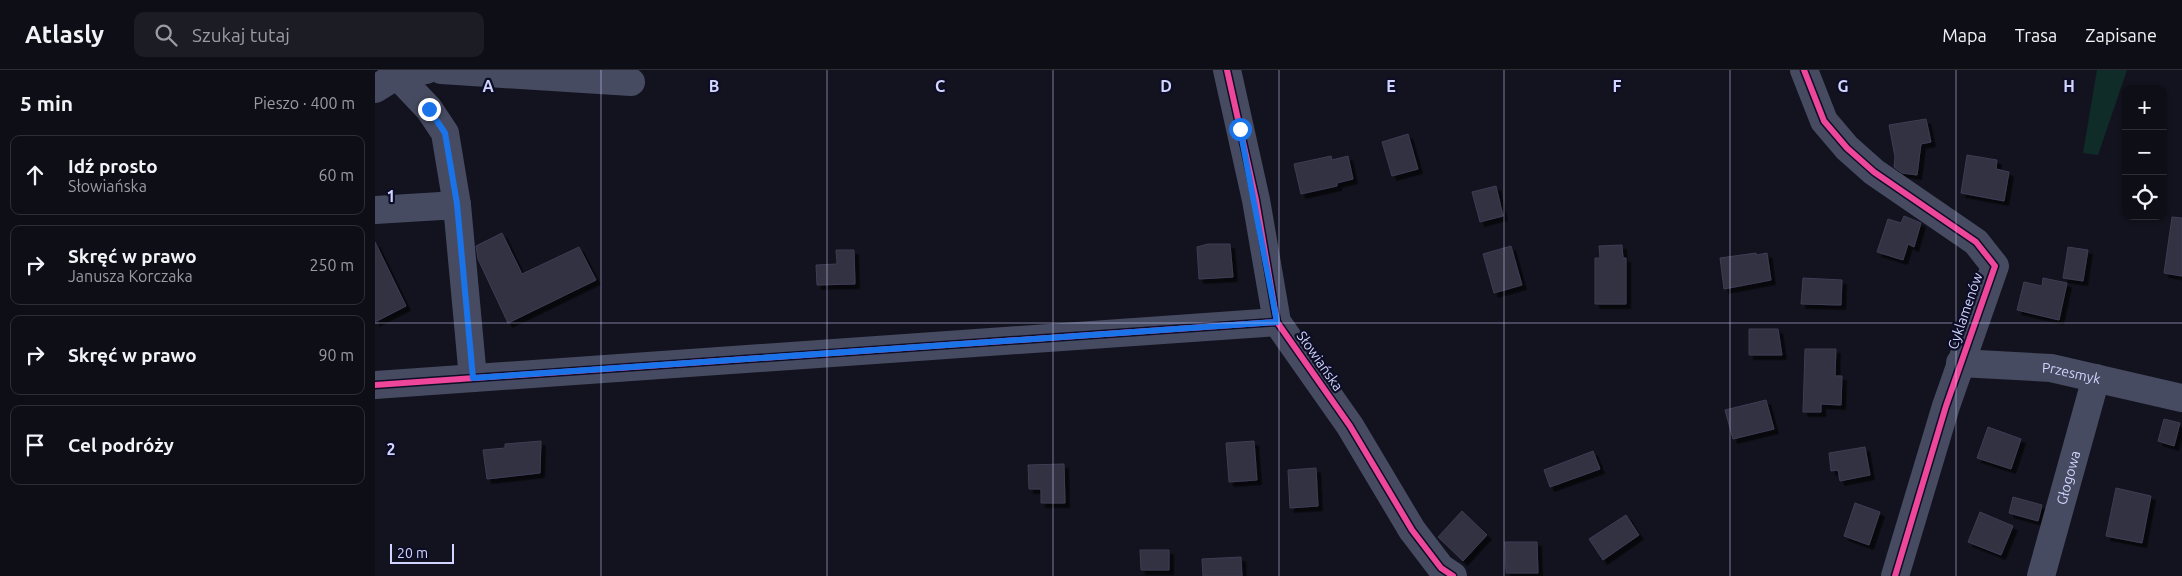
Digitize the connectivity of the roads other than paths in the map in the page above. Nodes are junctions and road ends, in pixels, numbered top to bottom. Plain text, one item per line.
1 (426, 70) edge
2 (441, 70) edge
3 (1227, 70) edge
4 (1804, 70) edge
5 (388, 78) edge
6 (631, 82) dead end
7 (457, 204) junction
8 (375, 210) edge
9 (1277, 322) junction
10 (1961, 363) junction
11 (473, 378) junction
12 (2096, 378) junction
13 (375, 386) edge
14 (2182, 398) edge
15 (1453, 576) edge
16 (1895, 576) edge
17 (2041, 576) edge

1 - 5 street
2 - 6 street
3 - 9 street, Słowiańska
4 - 10 street, Cyklamenów
5 - 7 street
7 - 8 street
7 - 11 street
9 - 11 street
9 - 15 street, Słowiańska
10 - 12 street, Przesmyk
10 - 16 street, Cyklamenów
11 - 13 street
12 - 14 street, Przesmyk
12 - 17 street, Głogowa

